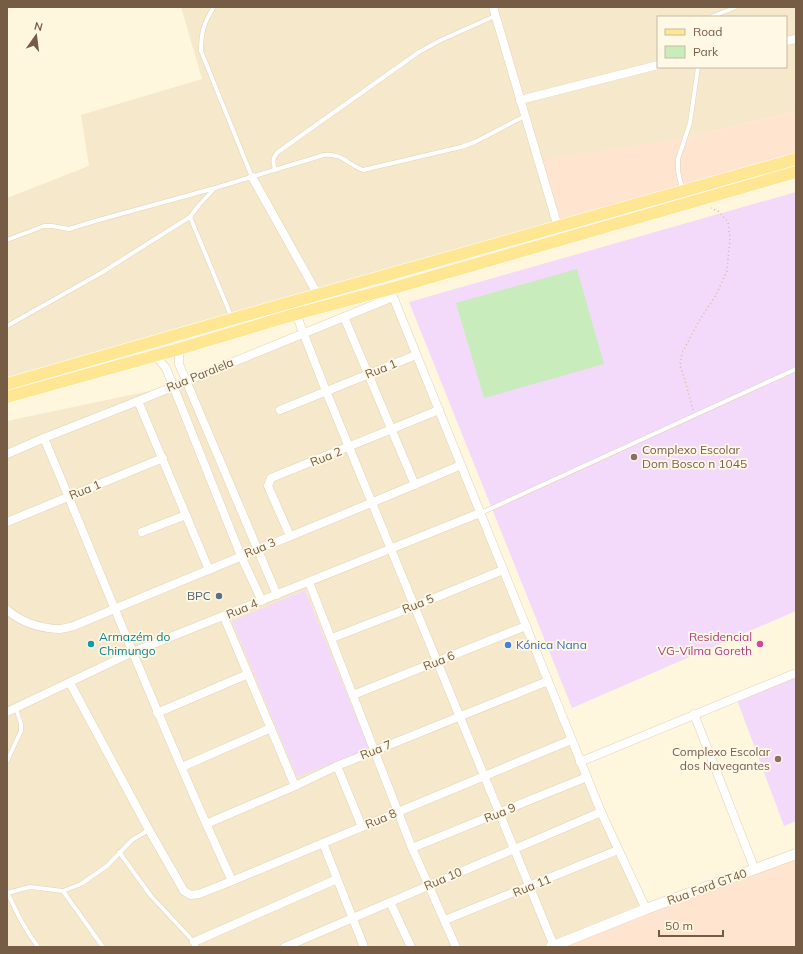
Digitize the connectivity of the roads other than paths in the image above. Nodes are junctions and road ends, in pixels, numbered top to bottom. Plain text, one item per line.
1 (214, 7) edge
2 (492, 7) edge
3 (736, 7) edge
4 (495, 16) junction
5 (714, 16) edge
6 (657, 65) edge
7 (698, 68) edge
8 (520, 100) junction
9 (525, 116) junction
10 (796, 159) edge
11 (275, 170) junction
12 (796, 172) edge
13 (252, 177) junction
14 (215, 188) junction
15 (683, 192) junction
16 (190, 217) junction
17 (558, 227) junction
18 (7, 240) edge
19 (391, 293) junction
20 (318, 295) junction
21 (296, 314) junction
22 (344, 317) junction
23 (232, 319) junction
24 (7, 326) edge
25 (303, 333) junction
26 (179, 349) junction
27 (155, 355) junction
28 (416, 355) junction
29 (796, 370) edge
30 (367, 374) junction
31 (186, 380) junction
32 (7, 384) edge
33 (173, 386) junction
34 (326, 391) junction
35 (7, 397) edge
36 (138, 401) junction
37 (280, 410) dead end
38 (439, 410) junction
39 (391, 430) junction
40 (44, 438) junction
41 (349, 447) junction
42 (7, 454) edge
43 (163, 458) junction
44 (461, 465) junction
45 (415, 485) junction
46 (69, 497) junction
47 (372, 503) junction
48 (480, 513) junction
49 (186, 515) junction
50 (7, 522) edge
51 (142, 532) dead end
52 (290, 536) junction
53 (391, 549) junction
54 (257, 550) junction
55 (241, 556) junction
56 (209, 570) junction
57 (503, 570) junction
58 (309, 582) junction
59 (277, 595) junction
60 (262, 601) junction
61 (415, 606) junction
62 (115, 608) junction
63 (7, 610) edge
64 (224, 617) junction
65 (526, 626) junction
66 (332, 638) junction
67 (133, 652) junction
68 (438, 662) junction
69 (796, 673) edge
70 (248, 674) junction
71 (548, 681) junction
72 (70, 683) junction
73 (353, 694) junction
74 (16, 708) junction
75 (7, 712) edge
76 (157, 713) junction
77 (694, 714) junction
78 (460, 716) junction
79 (271, 728) junction
80 (571, 740) junction
81 (375, 751) junction
82 (7, 761) edge
83 (580, 762) junction
84 (337, 766) junction
85 (182, 767) junction
86 (485, 776) junction
87 (587, 777) junction
88 (295, 786) junction
89 (398, 812) junction
90 (601, 812) junction
91 (500, 813) junction
92 (206, 824) junction
93 (362, 827) junction
94 (149, 830) junction
95 (324, 843) junction
96 (412, 848) junction
97 (515, 849) junction
98 (618, 850) junction
99 (119, 852) junction
100 (796, 854) edge
101 (755, 870) junction
102 (337, 879) junction
103 (232, 881) junction
104 (429, 885) junction
105 (530, 887) junction
106 (64, 891) junction
107 (7, 892) edge
108 (390, 902) junction
109 (646, 909) junction
110 (352, 918) junction
111 (445, 920) junction
112 (195, 944) edge
113 (558, 946) edge
114 (38, 947) edge
115 (103, 947) edge
116 (285, 947) edge
117 (364, 947) edge
118 (411, 947) edge
119 (456, 947) edge

1 - 13 lane
2 - 4 street
3 - 5 lane
4 - 8 street
4 - 11 lane
6 - 8 street
7 - 15 lane
8 - 9 street
9 - 11 lane
9 - 17 street
10 - 15 main road
11 - 13 lane
12 - 19 main road
13 - 14 lane
13 - 20 street
14 - 16 lane
14 - 18 lane
15 - 17 main road
16 - 23 lane
16 - 24 lane
17 - 20 main road
19 - 21 main road
19 - 22 street, Rua Paralela
19 - 28 street
20 - 23 main road
21 - 25 street
21 - 26 main road
22 - 25 street, Rua Paralela
22 - 30 street
23 - 32 main road
25 - 31 street, Rua Paralela
25 - 34 street
26 - 27 main road
26 - 31 street
27 - 33 street
27 - 35 main road
28 - 30 street, Rua 1
28 - 38 street
29 - 48 lane
30 - 34 street, Rua 1
30 - 39 street
31 - 33 street, Rua Paralela
31 - 54 street
33 - 36 street, Rua Paralela
33 - 55 street
34 - 37 street, Rua 1
34 - 41 street
36 - 40 street, Rua Paralela
36 - 43 street
38 - 39 street, Rua 2
38 - 44 street
39 - 41 street, Rua 2
39 - 45 street
40 - 42 street, Rua Paralela
40 - 46 street
41 - 47 street
41 - 52 street, Rua 2
43 - 46 street, Rua 1
43 - 49 street
44 - 45 street, Rua 3
44 - 48 street
45 - 47 street, Rua 3
46 - 50 street, Rua 1
46 - 62 street
47 - 52 street, Rua 3
47 - 53 street
48 - 53 street, Rua 4
48 - 57 street
49 - 51 street
49 - 56 street
52 - 54 street, Rua 3
53 - 58 street, Rua 4
53 - 61 street
54 - 55 street, Rua 3
54 - 59 street
55 - 56 street, Rua 3
55 - 60 street
56 - 62 street, Rua 3
57 - 61 street, Rua 5
57 - 65 street
58 - 59 street, Rua 4
58 - 66 street
59 - 60 street, Rua 4
60 - 64 street, Rua 4
61 - 66 street, Rua 5
61 - 68 street
62 - 63 street, Rua 3
62 - 67 street
64 - 67 street, Rua 4
64 - 70 street
65 - 68 street, Rua 6
65 - 71 street
66 - 73 street
67 - 72 street, Rua 4
67 - 76 street
68 - 73 street, Rua 6
68 - 78 street
69 - 77 street
70 - 76 street
70 - 79 street
71 - 78 street, Rua 7
71 - 80 street
72 - 74 street, Rua 4
72 - 94 street
73 - 81 street
74 - 75 street, Rua 4
74 - 82 lane
76 - 85 street
77 - 83 street
77 - 101 street
78 - 81 street, Rua 7
78 - 86 street
79 - 85 street
79 - 88 street
80 - 83 street
80 - 86 street, Rua 8
81 - 84 street, Rua 7
81 - 89 street
83 - 87 street
84 - 88 street, Rua 7
84 - 93 street
85 - 92 street
86 - 89 street, Rua 8
86 - 91 street
87 - 90 street
87 - 91 street, Rua 9
88 - 92 street, Rua 7
89 - 93 street, Rua 8
89 - 96 street
90 - 97 street, Rua 10
90 - 98 street
91 - 96 street, Rua 9
91 - 97 street
92 - 103 street
93 - 95 street, Rua 8
94 - 99 lane
94 - 103 street, Rua 8
95 - 102 street
95 - 103 street, Rua 8
96 - 104 street
97 - 104 street, Rua 10
97 - 105 street
98 - 105 street, Rua 11
98 - 109 street
99 - 106 lane
99 - 112 lane
100 - 101 street, Rua Ford GT40
101 - 109 street, Rua Ford GT40
102 - 110 street
102 - 112 street
104 - 108 street, Rua 10
104 - 111 street
105 - 111 street, Rua 11
105 - 113 street
106 - 107 lane
106 - 115 lane
107 - 114 lane
108 - 110 street, Rua 10
108 - 118 street
109 - 113 street, Rua Ford GT40
110 - 116 street, Rua 10
110 - 117 street
111 - 119 street

